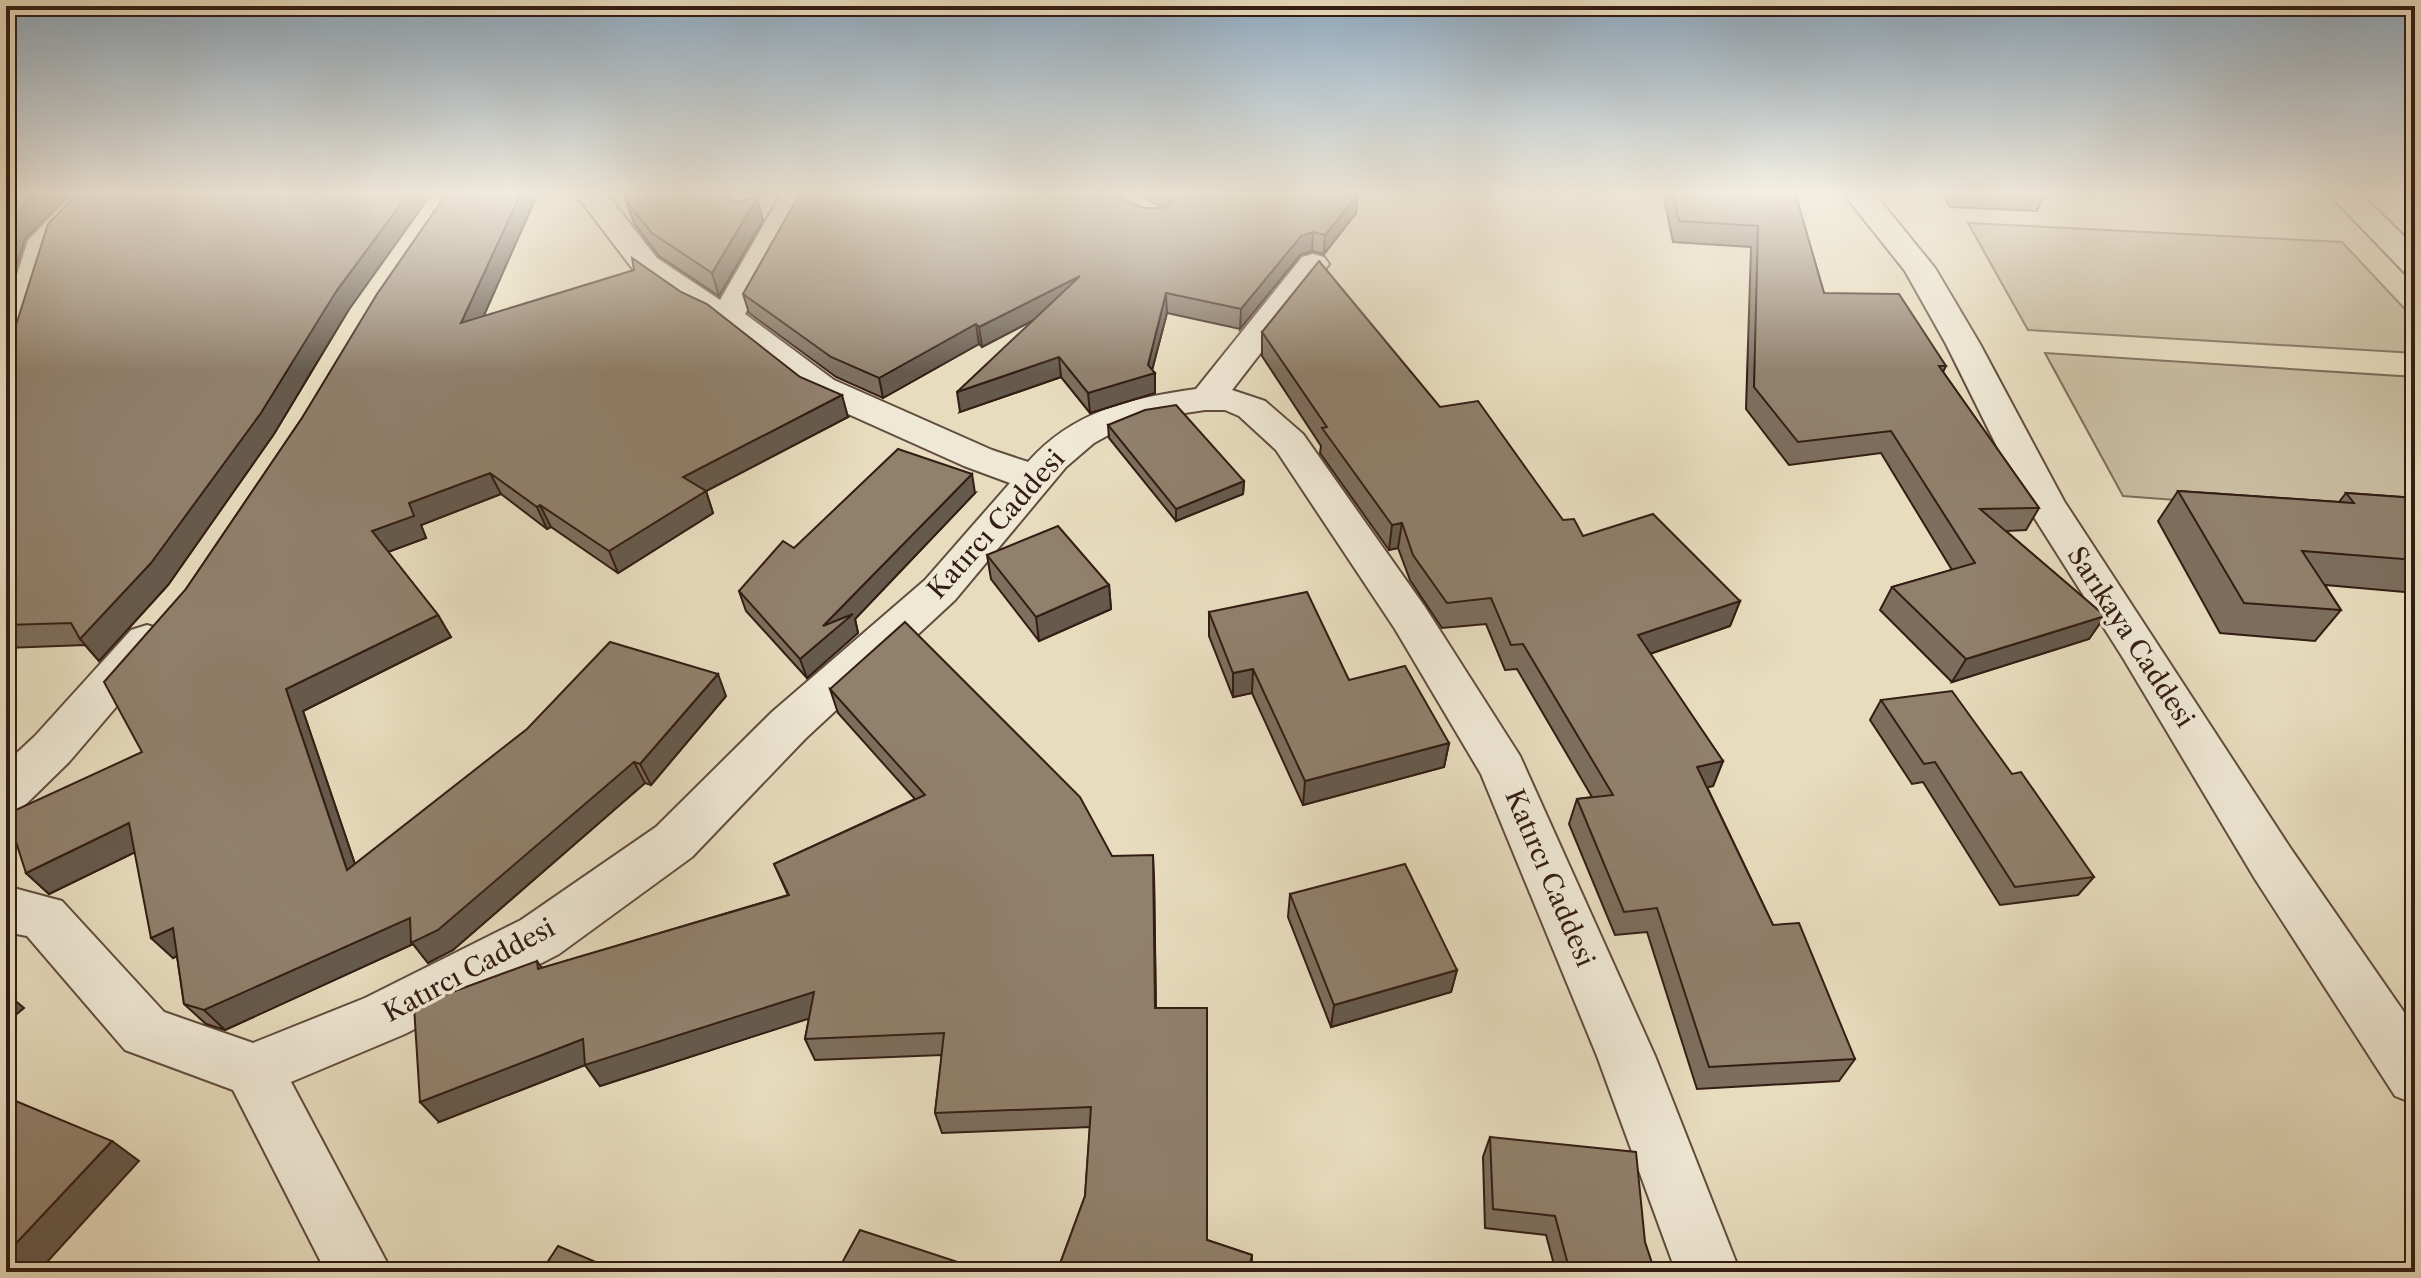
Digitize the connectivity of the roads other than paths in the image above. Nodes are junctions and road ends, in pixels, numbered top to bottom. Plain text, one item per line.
1 (40, 253) edge
2 (636, 253) edge
3 (763, 253) edge
4 (1907, 253) edge
5 (1313, 264) edge
6 (727, 316) junction
7 (6, 363) edge
8 (1208, 397) junction
9 (1036, 478) junction
10 (175, 609) edge
11 (6, 793) edge
12 (6, 909) edge
13 (253, 1070) junction
14 (2415, 1077) edge
15 (360, 1272) edge
16 (1708, 1272) edge

1 - 7 street
2 - 6 street
3 - 6 street
4 - 14 street, Sarıkaya Caddesi
5 - 8 street
6 - 9 street
8 - 9 street, Katırcı Caddesi
8 - 16 street, Katırcı Caddesi
9 - 13 street, Katırcı Caddesi
10 - 11 street
12 - 13 street
13 - 15 street

